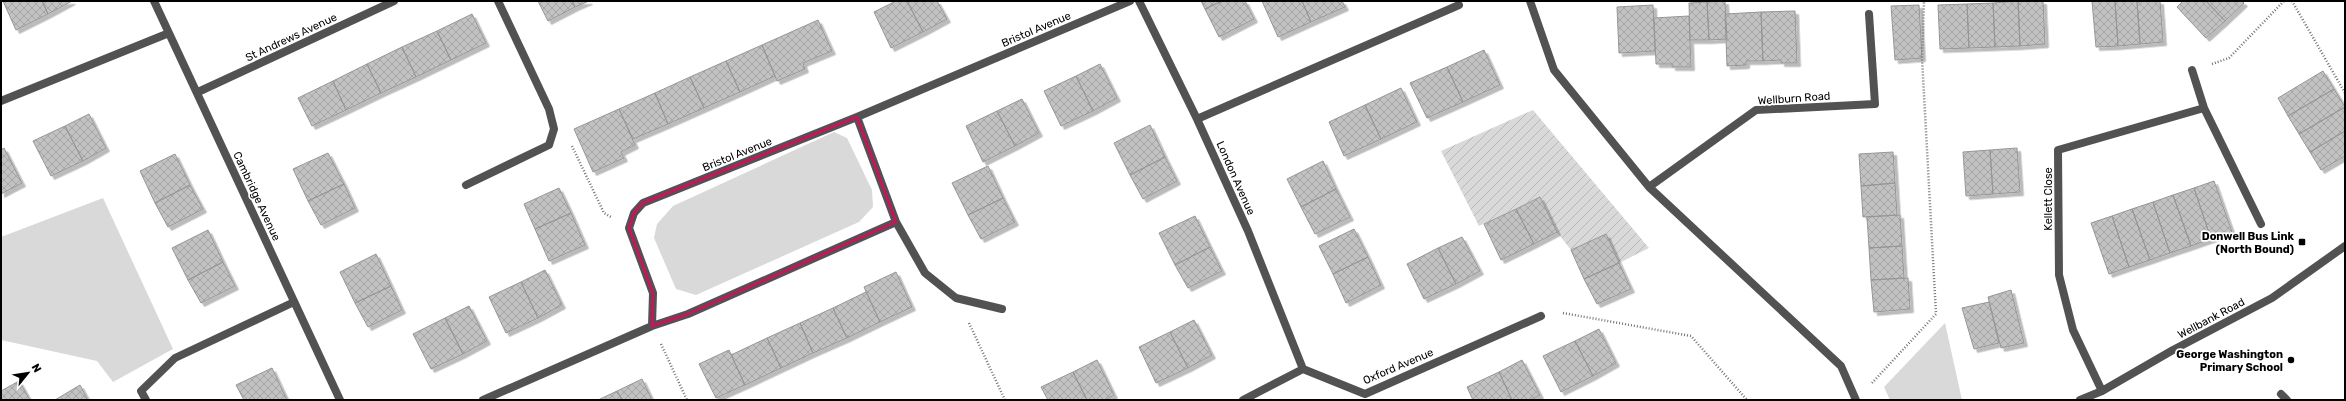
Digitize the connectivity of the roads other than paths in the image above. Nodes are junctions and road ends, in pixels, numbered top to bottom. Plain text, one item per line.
1 (154, 1) edge
2 (394, 1) edge
3 (498, 1) edge
4 (1130, 1) edge
5 (1138, 1) edge
6 (1530, 1) edge
7 (1459, 4) dead end
8 (1869, 14) dead end
9 (169, 33) junction
10 (2192, 70) road end
11 (198, 92) junction
12 (1, 101) edge
13 (2204, 108) junction
14 (857, 117) junction
15 (1197, 119) junction
16 (466, 185) dead end
17 (1649, 187) junction
18 (896, 222) junction
19 (2261, 224) dead end
20 (2345, 246) edge
21 (294, 302) junction
22 (1002, 309) dead end
23 (1541, 316) road end
24 (652, 326) junction
25 (1303, 369) junction
26 (2102, 391) junction
27 (2281, 394) dead end
28 (146, 400) edge
29 (340, 400) edge
30 (483, 400) edge
31 (1243, 400) edge
32 (1856, 400) edge
33 (2080, 400) edge
34 (2287, 400) edge

1 - 9 street, Cambridge Avenue
2 - 11 street, St Andrews Avenue
3 - 16 street
4 - 14 street, Bristol Avenue
5 - 15 street, London Avenue
6 - 17 street
7 - 15 street
8 - 17 street, Wellburn Road
9 - 11 street, Cambridge Avenue
9 - 12 street
10 - 13 street
11 - 21 street, Cambridge Avenue
13 - 19 street
13 - 26 street, Kellett Close
14 - 18 street
14 - 24 street, Bristol Avenue
15 - 25 street, London Avenue
17 - 32 street
18 - 22 street
18 - 24 street
20 - 26 street, Wellbank Road
21 - 28 street
21 - 29 street, Cambridge Avenue
23 - 25 street, Oxford Avenue
24 - 30 street
25 - 31 street
26 - 33 street, Wellbank Road
27 - 34 street

